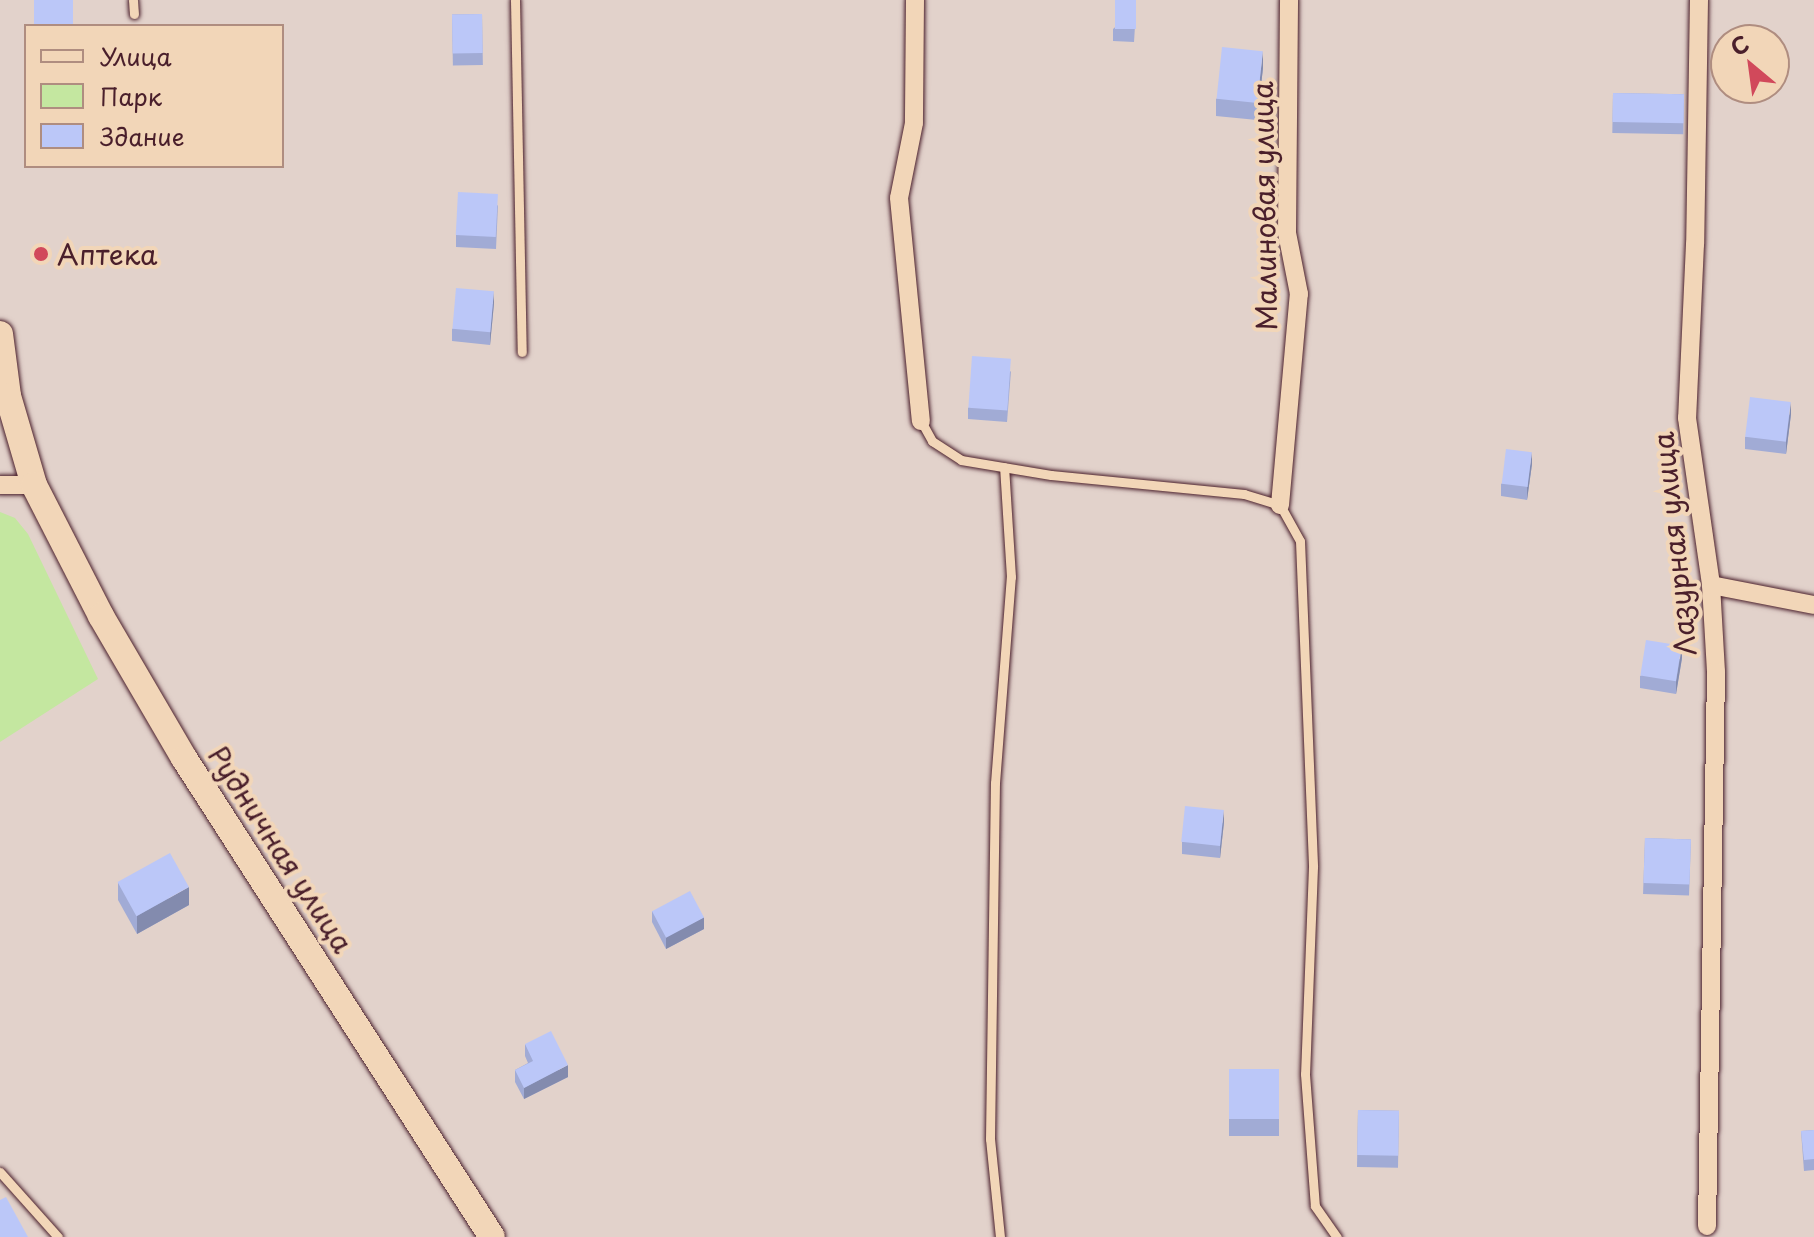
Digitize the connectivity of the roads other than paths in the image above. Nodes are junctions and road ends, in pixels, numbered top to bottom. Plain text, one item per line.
1 (133, 0) edge
2 (515, 0) edge
3 (915, 0) edge
4 (1289, 0) edge
5 (1699, 0) edge
6 (134, 14) dead end
7 (0, 334) edge
8 (522, 352) dead end
9 (921, 421) joint
10 (1004, 467) junction
11 (0, 485) edge
12 (34, 485) junction
13 (1280, 505) junction
14 (1711, 585) junction
15 (1814, 605) edge
16 (0, 1172) edge
17 (1707, 1226) dead end
18 (58, 1237) edge
19 (492, 1237) edge
20 (1000, 1237) edge
21 (1337, 1237) edge

1 - 6 lane
2 - 8 lane
3 - 9 street
4 - 13 street, Малиновая улица
5 - 14 street, Лазурная улица
7 - 12 street, Рудничная улица
9 - 10 lane
10 - 13 lane
10 - 20 lane
11 - 12 street
12 - 19 street, Рудничная улица
13 - 21 lane
14 - 15 street
14 - 17 street, Лазурная улица
16 - 18 lane

